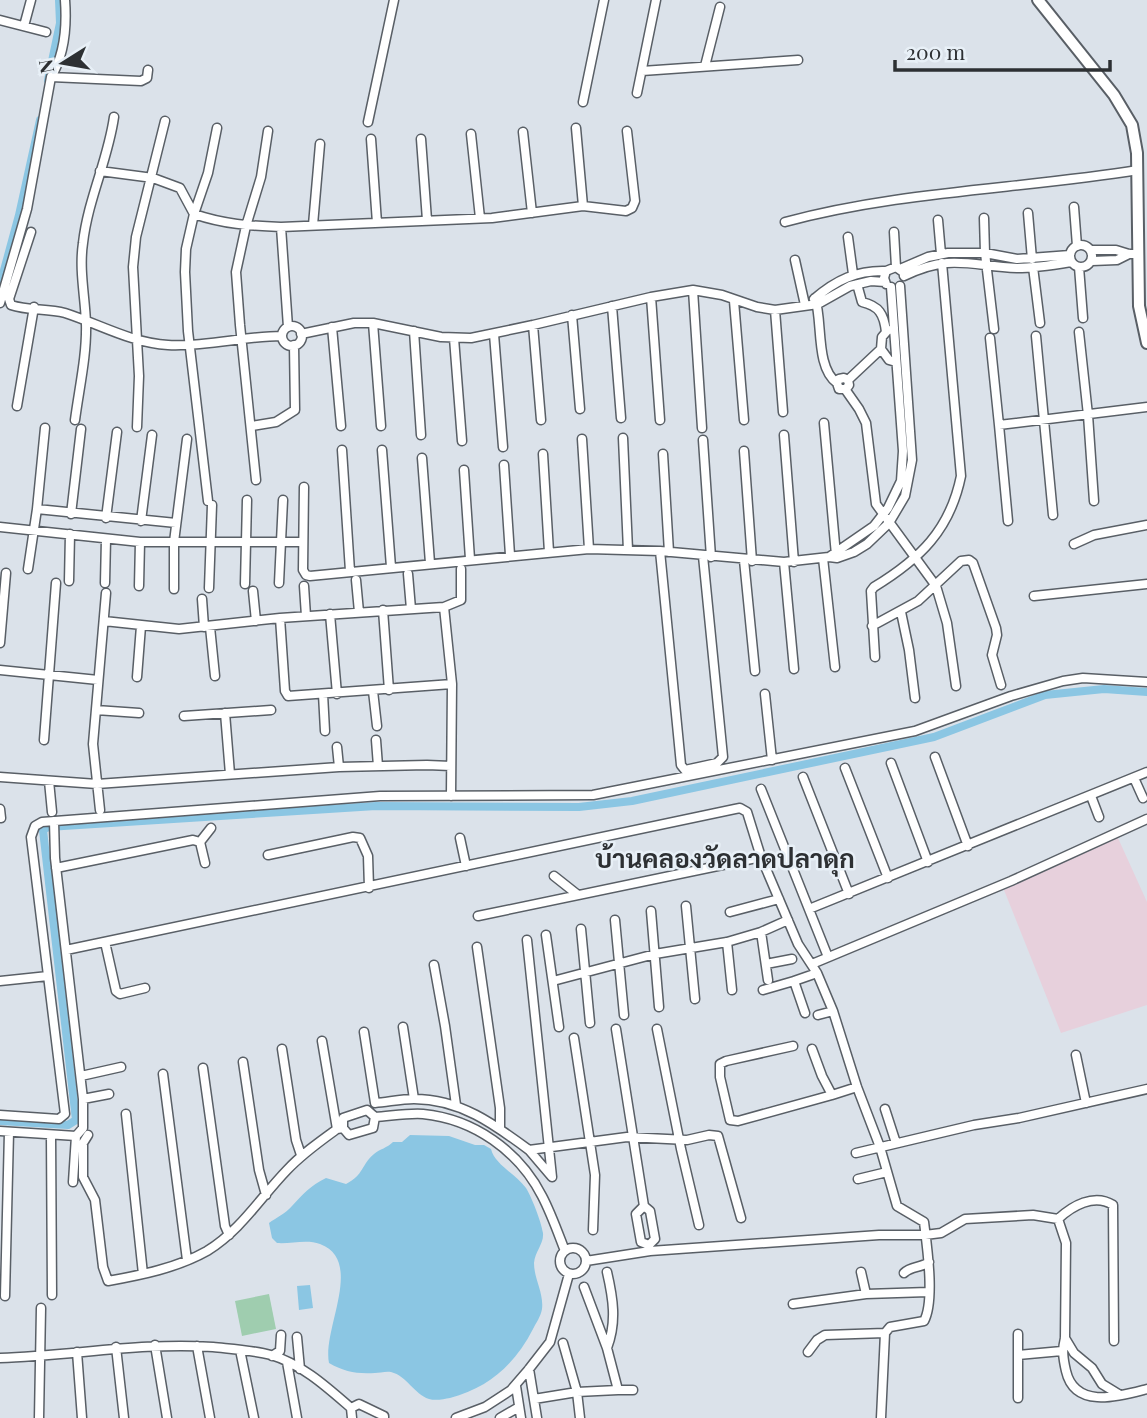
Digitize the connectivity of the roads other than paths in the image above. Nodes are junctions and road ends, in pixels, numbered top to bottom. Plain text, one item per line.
1 (31, 0) edge
2 (65, 0) edge
3 (394, 0) edge
4 (604, 0) edge
5 (656, 0) edge
6 (1038, 0) edge
7 (1047, 0) edge
8 (720, 7) dead end
9 (0, 20) edge
10 (24, 26) junction
11 (46, 32) dead end
12 (798, 60) dead end
13 (705, 66) junction
14 (148, 70) dead end
15 (642, 71) junction
16 (51, 77) junction
17 (637, 93) dead end
18 (583, 102) dead end
19 (114, 117) dead end
20 (165, 121) dead end
21 (368, 122) dead end
22 (217, 128) dead end
23 (576, 128) dead end
24 (268, 131) dead end
25 (627, 131) dead end
26 (523, 132) dead end
27 (471, 134) dead end
28 (371, 139) dead end
29 (421, 139) dead end
30 (320, 144) dead end
31 (1138, 170) junction
32 (100, 171) junction
33 (153, 178) junction
34 (583, 206) junction
35 (1074, 207) dead end
36 (532, 213) junction
37 (1028, 213) dead end
38 (194, 214) junction
39 (480, 218) junction
40 (984, 218) dead end
41 (427, 220) junction
42 (938, 220) dead end
43 (785, 222) dead end
44 (377, 223) junction
45 (313, 225) junction
46 (246, 226) junction
47 (281, 227) junction
48 (31, 232) dead end
49 (894, 232) dead end
50 (848, 237) dead end
51 (1077, 246) junction
52 (1091, 250) junction
53 (985, 253) junction
54 (1137, 254) junction
55 (942, 258) junction
56 (795, 260) dead end
57 (1092, 261) junction
58 (1073, 262) junction
59 (987, 263) junction
60 (1033, 263) junction
61 (886, 271) junction
62 (900, 271) junction
63 (853, 274) junction
64 (857, 284) junction
65 (892, 285) junction
66 (693, 290) junction
67 (651, 297) junction
68 (734, 301) junction
69 (0, 303) edge
70 (812, 303) junction
71 (612, 306) junction
72 (34, 307) junction
73 (775, 310) junction
74 (1147, 313) edge
75 (572, 315) junction
76 (1083, 318) dead end
77 (86, 321) junction
78 (373, 323) junction
79 (1040, 323) dead end
80 (533, 326) junction
81 (288, 327) junction
82 (331, 327) junction
83 (890, 330) junction
84 (414, 331) junction
85 (1079, 332) dead end
86 (301, 334) junction
87 (494, 334) junction
88 (1036, 336) dead end
89 (282, 337) junction
90 (242, 338) junction
91 (454, 338) junction
92 (138, 340) junction
93 (1147, 343) edge
94 (191, 345) junction
95 (294, 345) junction
96 (881, 349) junction
97 (896, 362) junction
98 (840, 387) junction
99 (903, 388) junction
100 (832, 396) dead end
101 (17, 407) dead end
102 (1147, 407) edge
103 (580, 409) dead end
104 (783, 412) dead end
105 (1088, 415) junction
106 (621, 418) dead end
107 (744, 419) dead end
108 (75, 420) dead end
109 (541, 420) dead end
110 (660, 420) dead end
111 (1044, 420) junction
112 (824, 423) dead end
113 (999, 425) junction
114 (137, 426) dead end
115 (252, 426) junction
116 (341, 426) dead end
117 (380, 426) dead end
118 (45, 428) dead end
119 (702, 428) dead end
120 (81, 429) dead end
121 (117, 432) dead end
122 (152, 435) dead end
123 (421, 435) dead end
124 (784, 435) dead end
125 (187, 439) dead end
126 (582, 439) dead end
127 (623, 439) dead end
128 (703, 440) dead end
129 (462, 441) dead end
130 (503, 447) dead end
131 (342, 450) dead end
132 (382, 450) dead end
133 (744, 451) dead end
134 (543, 454) dead end
135 (663, 454) dead end
136 (422, 458) dead end
137 (504, 465) dead end
138 (464, 470) dead end
139 (256, 480) dead end
140 (304, 487) dead end
141 (247, 500) dead end
142 (283, 500) dead end
143 (1094, 501) dead end
144 (37, 509) junction
145 (71, 514) junction
146 (1053, 515) dead end
147 (106, 518) junction
148 (886, 520) junction
149 (1008, 520) dead end
150 (141, 521) junction
151 (176, 523) junction
152 (1147, 525) edge
153 (0, 527) edge
154 (35, 530) junction
155 (70, 534) junction
156 (106, 539) junction
157 (140, 542) junction
158 (174, 542) junction
159 (211, 542) junction
160 (246, 542) junction
161 (281, 542) junction
162 (299, 542) dead end
163 (1074, 544) dead end
164 (589, 549) junction
165 (628, 550) junction
166 (549, 552) junction
167 (664, 552) junction
168 (510, 555) junction
169 (707, 556) junction
170 (831, 556) junction
171 (917, 558) junction
172 (470, 559) junction
173 (748, 561) junction
174 (789, 562) junction
175 (430, 563) junction
176 (391, 567) junction
177 (28, 569) dead end
178 (461, 569) dead end
179 (350, 571) junction
180 (6, 573) dead end
181 (408, 574) dead end
182 (356, 580) dead end
183 (69, 581) dead end
184 (57, 583) dead end
185 (105, 583) dead end
186 (279, 583) dead end
187 (245, 584) dead end
188 (1147, 584) edge
189 (139, 586) dead end
190 (304, 586) dead end
191 (936, 586) junction
192 (209, 588) dead end
193 (174, 589) dead end
194 (253, 591) dead end
195 (106, 593) dead end
196 (1034, 596) dead end
197 (202, 599) dead end
198 (444, 607) junction
199 (411, 609) junction
200 (383, 610) junction
201 (359, 612) junction
202 (901, 612) junction
203 (331, 614) junction
204 (306, 616) junction
205 (280, 618) junction
206 (104, 621) junction
207 (256, 621) junction
208 (141, 626) junction
209 (872, 626) junction
210 (207, 627) junction
211 (0, 643) edge
212 (874, 657) dead end
213 (835, 667) dead end
214 (794, 669) dead end
215 (0, 670) edge
216 (755, 671) dead end
217 (49, 674) junction
218 (215, 676) dead end
219 (137, 677) dead end
220 (98, 680) junction
221 (1147, 682) edge
222 (452, 684) junction
223 (1001, 685) dead end
224 (956, 686) dead end
225 (389, 690) junction
226 (373, 691) junction
227 (323, 694) junction
228 (337, 694) junction
229 (765, 694) dead end
230 (915, 698) dead end
231 (96, 710) junction
232 (271, 710) dead end
233 (139, 713) dead end
234 (225, 713) junction
235 (184, 716) dead end
236 (377, 726) dead end
237 (325, 730) dead end
238 (44, 740) dead end
239 (376, 740) dead end
240 (337, 747) dead end
241 (935, 757) dead end
242 (772, 760) junction
243 (891, 763) dead end
244 (378, 766) junction
245 (451, 766) junction
246 (339, 767) junction
247 (845, 768) dead end
248 (1147, 772) edge
249 (230, 774) junction
250 (0, 777) edge
251 (803, 777) dead end
252 (1133, 778) junction
253 (49, 781) junction
254 (97, 784) junction
255 (761, 789) dead end
256 (451, 796) junction
257 (1091, 796) junction
258 (1143, 798) dead end
259 (0, 809) edge
260 (100, 810) dead end
261 (1099, 817) dead end
262 (1, 818) edge
263 (1147, 818) edge
264 (53, 819) junction
265 (211, 828) dead end
266 (460, 838) dead end
267 (200, 842) junction
268 (968, 846) junction
269 (268, 855) dead end
270 (761, 857) junction
271 (928, 862) junction
272 (205, 863) dead end
273 (466, 866) junction
274 (56, 867) junction
275 (554, 876) dead end
276 (888, 878) junction
277 (369, 888) junction
278 (849, 894) junction
279 (578, 895) junction
280 (779, 899) junction
281 (686, 906) dead end
282 (809, 909) junction
283 (651, 911) dead end
284 (730, 912) dead end
285 (478, 916) dead end
286 (615, 920) dead end
287 (788, 920) junction
288 (580, 929) dead end
289 (761, 932) junction
290 (546, 936) dead end
291 (527, 940) dead end
292 (105, 942) junction
293 (727, 942) junction
294 (477, 947) dead end
295 (691, 947) junction
296 (66, 950) junction
297 (655, 954) junction
298 (828, 957) junction
299 (792, 959) dead end
300 (620, 964) junction
301 (766, 964) junction
302 (812, 964) junction
303 (434, 965) dead end
304 (585, 973) junction
305 (817, 973) junction
306 (48, 976) junction
307 (768, 980) dead end
308 (0, 981) edge
309 (553, 981) junction
310 (793, 981) junction
311 (145, 988) dead end
312 (732, 990) dead end
313 (763, 990) dead end
314 (695, 999) dead end
315 (659, 1007) dead end
316 (833, 1012) junction
317 (805, 1013) dead end
318 (624, 1015) dead end
319 (817, 1015) dead end
320 (590, 1023) dead end
321 (403, 1027) dead end
322 (559, 1027) dead end
323 (657, 1028) dead end
324 (616, 1029) dead end
325 (364, 1032) dead end
326 (575, 1038) dead end
327 (322, 1041) dead end
328 (793, 1046) dead end
329 (282, 1049) dead end
330 (812, 1049) dead end
331 (1076, 1055) dead end
332 (243, 1062) dead end
333 (121, 1068) dead end
334 (203, 1069) dead end
335 (163, 1074) dead end
336 (81, 1076) junction
337 (857, 1087) junction
338 (1147, 1089) edge
339 (109, 1094) dead end
340 (832, 1095) junction
341 (83, 1099) junction
342 (414, 1099) junction
343 (1086, 1103) junction
344 (456, 1105) junction
345 (885, 1109) dead end
346 (125, 1114) dead end
347 (0, 1115) edge
348 (375, 1117) junction
349 (500, 1128) junction
350 (340, 1129) junction
351 (4, 1131) edge
352 (51, 1135) junction
353 (76, 1136) junction
354 (88, 1136) dead end
355 (632, 1136) junction
356 (590, 1140) junction
357 (679, 1140) junction
358 (896, 1143) junction
359 (880, 1147) junction
360 (551, 1148) junction
361 (530, 1150) junction
362 (856, 1153) dead end
363 (301, 1155) junction
364 (887, 1172) junction
365 (858, 1179) dead end
366 (73, 1182) dead end
367 (266, 1195) junction
368 (644, 1206) junction
369 (741, 1218) dead end
370 (1058, 1219) junction
371 (699, 1225) dead end
372 (593, 1230) dead end
373 (229, 1235) junction
374 (926, 1235) junction
375 (650, 1248) junction
376 (565, 1251) junction
377 (187, 1260) junction
378 (586, 1261) junction
379 (929, 1262) junction
380 (607, 1272) dead end
381 (861, 1272) dead end
382 (904, 1273) dead end
383 (569, 1274) junction
384 (143, 1275) junction
385 (584, 1287) dead end
386 (928, 1292) junction
387 (866, 1294) junction
388 (52, 1295) dead end
389 (5, 1296) dead end
390 (793, 1304) dead end
391 (41, 1308) dead end
392 (885, 1333) junction
393 (1018, 1334) dead end
394 (281, 1335) dead end
395 (297, 1337) dead end
396 (1065, 1338) junction
397 (1114, 1340) dead end
398 (563, 1343) dead end
399 (155, 1345) junction
400 (197, 1346) junction
401 (116, 1347) junction
402 (607, 1348) junction
403 (240, 1350) junction
404 (1062, 1351) junction
405 (77, 1352) junction
406 (808, 1352) dead end
407 (1018, 1355) junction
408 (272, 1356) junction
409 (39, 1357) junction
410 (0, 1358) edge
411 (287, 1362) junction
412 (300, 1369) junction
413 (529, 1369) junction
414 (516, 1386) junction
415 (1147, 1389) edge
416 (634, 1390) dead end
417 (618, 1391) junction
418 (577, 1392) junction
419 (1121, 1396) junction
420 (1018, 1398) dead end
421 (534, 1399) junction
422 (519, 1407) junction
423 (351, 1413) edge
424 (39, 1418) edge
425 (82, 1418) edge
426 (124, 1418) edge
427 (167, 1418) edge
428 (211, 1418) edge
429 (254, 1418) edge
430 (297, 1418) edge
431 (384, 1418) edge
432 (456, 1418) edge
433 (500, 1418) edge
434 (521, 1418) edge
435 (537, 1418) edge
436 (580, 1418) edge
437 (881, 1418) edge

1 - 10 street
2 - 16 street
3 - 21 street
4 - 18 street
5 - 15 street
6 - 31 street
7 - 54 street
8 - 13 street
9 - 10 street
10 - 11 street
12 - 13 street
13 - 15 street
14 - 16 street
15 - 17 street
16 - 69 street
19 - 32 street
20 - 33 street
22 - 38 street
23 - 34 street
24 - 46 street
25 - 34 street
26 - 36 street
27 - 39 street
28 - 44 street
29 - 41 street
30 - 45 street
31 - 43 street
31 - 54 street
32 - 33 street
32 - 77 street
33 - 38 street
33 - 92 street
34 - 36 street
35 - 51 street
36 - 39 street
37 - 60 street
38 - 46 street
38 - 94 street
39 - 41 street
40 - 53 street
41 - 44 street
42 - 55 street
44 - 45 street
45 - 47 street
46 - 47 street
46 - 90 street
47 - 81 street
48 - 72 street
49 - 62 street
50 - 63 street
51 - 52 street
51 - 58 street
52 - 54 street
52 - 57 street
53 - 55 street
53 - 59 street
53 - 60 street
54 - 57 street
54 - 74 street
54 - 93 street
55 - 59 street
55 - 62 street
55 - 171 street
56 - 70 street
57 - 58 street
58 - 60 street
58 - 76 street
59 - 60 street
59 - 113 street
60 - 79 street
61 - 62 street
61 - 63 street
61 - 65 street
62 - 65 street
63 - 70 street
64 - 65 street
64 - 70 street
64 - 83 street
65 - 83 street
65 - 99 street
66 - 67 street
66 - 68 street
66 - 119 street
67 - 71 street
67 - 110 street
68 - 73 street
68 - 107 street
70 - 73 street
70 - 98 street
71 - 75 street
71 - 106 street
72 - 77 street
72 - 101 street
73 - 104 street
75 - 80 street
75 - 103 street
77 - 92 street
77 - 108 street
78 - 82 street
78 - 84 street
78 - 117 street
80 - 87 street
80 - 109 street
81 - 86 street
81 - 89 street
82 - 86 street
82 - 116 street
83 - 96 street
83 - 97 street
84 - 91 street
84 - 123 street
85 - 105 street
86 - 95 street
87 - 91 street
87 - 130 street
88 - 111 street
89 - 90 street
89 - 95 street
90 - 94 street
90 - 115 street
91 - 129 street
92 - 94 street
92 - 114 street
94 - 159 street
95 - 115 street
96 - 97 street
96 - 98 street
97 - 99 street
98 - 100 street
98 - 148 street
99 - 148 street
102 - 105 street
105 - 111 street
105 - 143 street
111 - 113 street
111 - 146 street
112 - 170 street
113 - 149 street
115 - 139 street
118 - 144 street
120 - 145 street
121 - 147 street
122 - 150 street
124 - 174 street
125 - 151 street
126 - 164 street
127 - 165 street
128 - 169 street
131 - 179 street
132 - 176 street
133 - 173 street
134 - 166 street
135 - 167 street
136 - 175 street
137 - 168 street
138 - 172 street
140 - 179 street
141 - 160 street
142 - 161 street
144 - 145 street
144 - 154 street
145 - 147 street
147 - 150 street
148 - 170 street
148 - 171 street
150 - 151 street
151 - 158 street
152 - 163 street
153 - 154 street
154 - 155 street
154 - 177 street
155 - 156 street
155 - 183 street
156 - 157 street
156 - 185 street
157 - 158 street
157 - 189 street
158 - 159 street
158 - 193 street
159 - 160 street
159 - 192 street
160 - 161 street
160 - 187 street
161 - 162 street
161 - 186 street
164 - 165 street
164 - 166 street
165 - 167 street
166 - 168 street
167 - 169 street
167 - 169 street
168 - 172 street
169 - 173 street
170 - 174 street
170 - 213 street
171 - 191 street
171 - 209 street
172 - 175 street
173 - 174 street
173 - 216 street
174 - 214 street
175 - 176 street
176 - 179 street
178 - 198 street
180 - 211 street
181 - 199 street
182 - 201 street
184 - 217 street
188 - 196 street
190 - 204 street
191 - 202 street
191 - 223 street
191 - 224 street
194 - 207 street
195 - 206 street
197 - 210 street
198 - 199 street
198 - 222 street
199 - 200 street
200 - 201 street
200 - 225 street
201 - 203 street
202 - 209 street
202 - 230 street
203 - 204 street
203 - 228 street
204 - 205 street
205 - 207 street
205 - 227 street
206 - 208 street
206 - 220 street
207 - 210 street
208 - 210 street
208 - 219 street
209 - 212 street
210 - 218 street
215 - 217 street
217 - 220 street
217 - 238 street
220 - 231 street
221 - 242 street
222 - 225 street
222 - 245 street
225 - 226 street
226 - 228 street
226 - 236 street
227 - 228 street
227 - 237 street
229 - 242 street
231 - 233 street
231 - 254 street
232 - 234 street
234 - 235 street
234 - 249 street
239 - 244 street
240 - 246 street
241 - 268 street
242 - 256 street
243 - 271 street
244 - 245 street
244 - 246 street
245 - 256 street
246 - 249 street
247 - 276 street
248 - 252 street
249 - 254 street
250 - 253 street
251 - 278 street
252 - 257 street
252 - 258 street
253 - 254 street
253 - 264 street
254 - 260 street
255 - 282 street
256 - 264 street
257 - 261 street
257 - 268 street
259 - 262 street
263 - 298 street
264 - 274 street
264 - 306 street
265 - 267 street
266 - 273 street
267 - 272 street
267 - 274 street
268 - 271 street
269 - 277 street
270 - 273 street
270 - 279 street
270 - 280 street
271 - 276 street
273 - 277 street
274 - 296 street
275 - 279 street
276 - 278 street
277 - 292 street
278 - 282 street
279 - 285 street
280 - 284 street
280 - 287 street
281 - 295 street
282 - 298 street
283 - 297 street
286 - 300 street
287 - 289 street
287 - 302 street
288 - 304 street
289 - 293 street
289 - 301 street
290 - 309 street
291 - 360 street
292 - 296 street
292 - 311 street
293 - 295 street
293 - 312 street
294 - 349 street
295 - 297 street
295 - 314 street
296 - 336 street
297 - 300 street
297 - 315 street
298 - 302 street
299 - 301 street
300 - 304 street
300 - 318 street
301 - 307 street
302 - 305 street
303 - 344 street
304 - 309 street
304 - 320 street
305 - 310 street
305 - 316 street
306 - 308 street
306 - 347 street
309 - 322 street
310 - 313 street
310 - 317 street
316 - 319 street
316 - 337 street
321 - 342 street
323 - 357 street
324 - 355 street
325 - 342 street
326 - 356 street
327 - 350 street
328 - 340 street
329 - 363 street
330 - 340 street
331 - 343 street
332 - 367 street
333 - 336 street
334 - 373 street
335 - 377 street
336 - 341 street
337 - 340 street
337 - 359 street
338 - 343 street
339 - 341 street
341 - 353 street
342 - 344 street
343 - 358 street
344 - 349 street
345 - 358 street
346 - 384 street
348 - 350 street
348 - 350 street
348 - 376 street
349 - 361 street
350 - 363 street
351 - 352 street
351 - 389 street
352 - 353 street
352 - 388 street
353 - 366 street
354 - 384 street
355 - 356 street
355 - 357 street
355 - 368 street
356 - 360 street
356 - 372 street
357 - 369 street
357 - 371 street
358 - 359 street
359 - 362 street
359 - 364 street
360 - 361 street
360 - 361 street
363 - 367 street
364 - 365 street
364 - 374 street
367 - 373 street
368 - 375 street
368 - 375 street
370 - 374 street
370 - 396 street
370 - 397 street
373 - 377 street
374 - 375 street
374 - 379 street
375 - 378 street
376 - 378 street
376 - 383 street
377 - 384 street
378 - 383 street
379 - 382 street
379 - 386 street
380 - 402 street
381 - 387 street
383 - 413 street
385 - 402 street
386 - 387 street
386 - 392 street
387 - 390 street
391 - 409 street
392 - 406 street
392 - 437 street
393 - 407 street
394 - 408 street
395 - 412 street
396 - 404 street
396 - 419 street
398 - 418 street
399 - 400 street
399 - 401 street
399 - 427 street
400 - 403 street
400 - 428 street
401 - 405 street
401 - 426 street
402 - 417 street
403 - 408 street
403 - 429 street
404 - 407 street
404 - 419 street
405 - 409 street
405 - 425 street
407 - 420 street
408 - 411 street
409 - 410 street
409 - 424 street
411 - 412 street
411 - 430 street
412 - 423 street
413 - 414 street
413 - 421 street
414 - 422 street
414 - 432 street
415 - 419 street
416 - 417 street
417 - 418 street
418 - 421 street
418 - 436 street
421 - 435 street
422 - 433 street
422 - 434 street
423 - 431 street

